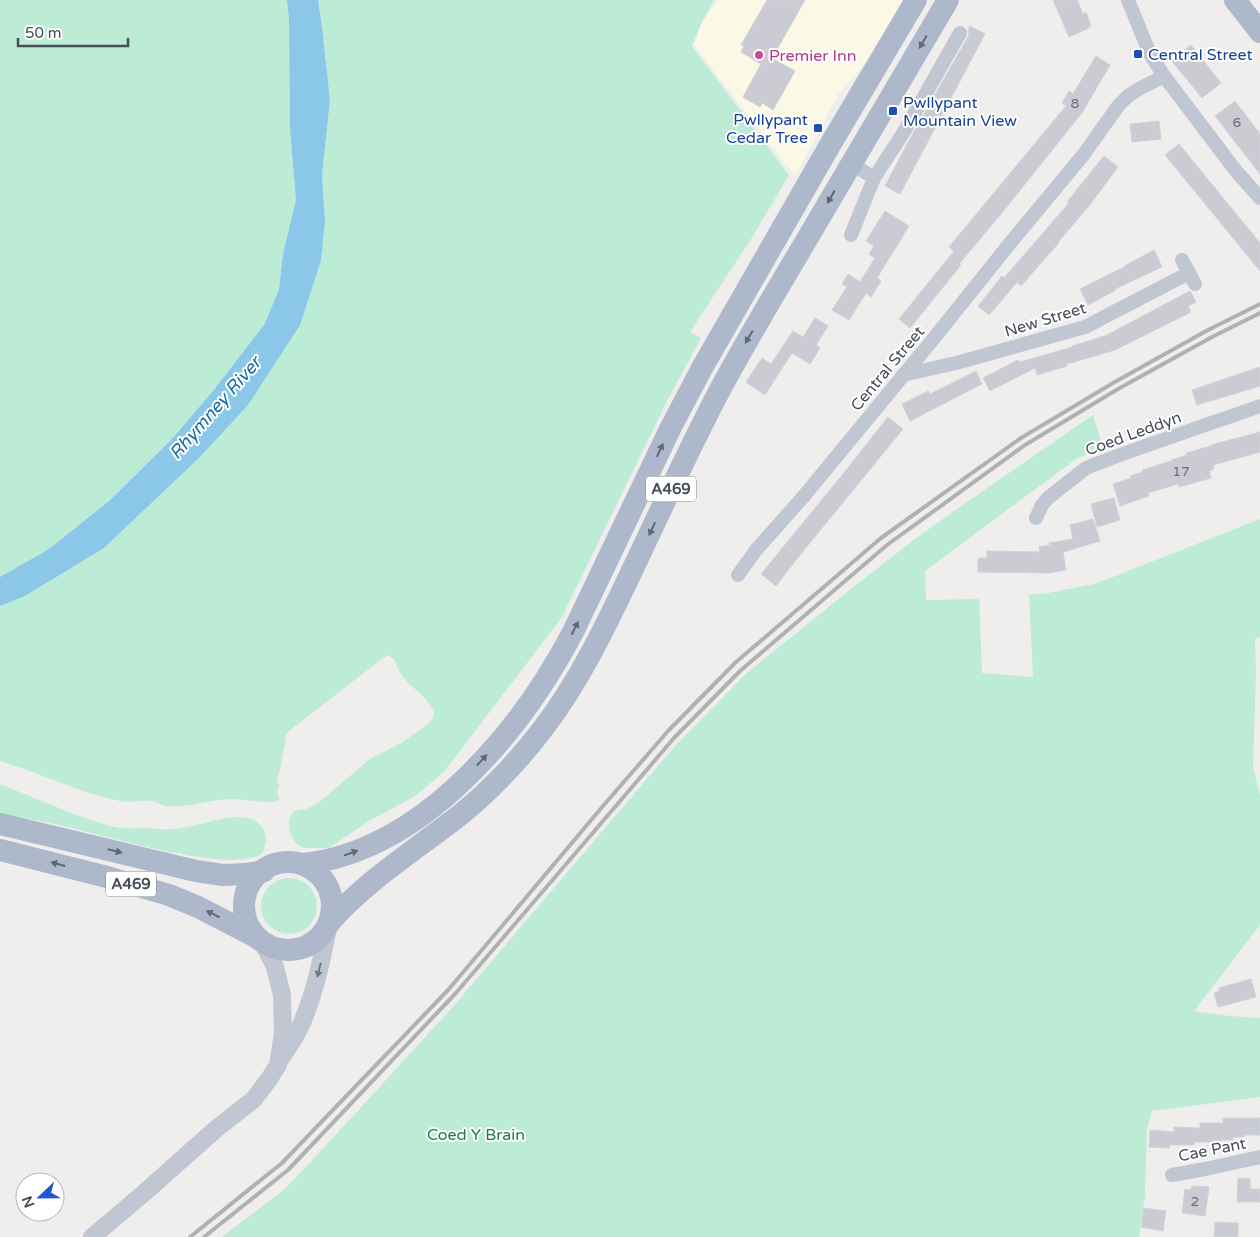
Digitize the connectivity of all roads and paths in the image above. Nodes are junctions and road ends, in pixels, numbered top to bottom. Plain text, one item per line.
1 (916, 0) edge
2 (948, 0) edge
3 (1128, 0) edge
4 (1235, 0) edge
5 (960, 32) dead end
6 (1260, 32) edge
7 (1164, 76) junction
8 (851, 163) junction
9 (874, 178) junction
10 (1260, 198) edge
11 (851, 235) dead end
12 (1182, 260) dead end
13 (903, 375) junction
14 (1260, 406) edge
15 (1036, 518) dead end
16 (738, 575) dead end
17 (0, 824) edge
18 (0, 850) edge
19 (303, 864) junction
20 (264, 871) junction
21 (329, 923) junction
22 (259, 940) junction
23 (280, 1059) junction
24 (1260, 1157) edge
25 (1172, 1175) dead end
26 (92, 1237) edge

19 -> 1 main road, A469
2 -> 8 main road, A469
3 - 7 street
4 - 6 main road
5 - 9 street
7 - 10 street
7 - 13 street, Central Street
8 - 9 street
8 -> 21 main road, A469
9 - 11 street
12 - 13 street, New Street
13 - 16 street, Central Street
14 - 15 street, Coed Leddyn
17 -> 20 main road, A469
22 -> 18 main road, A469
19 - 20 main road, A469
19 - 21 main road
20 - 22 main road
21 - 22 main road, A469
21 -> 23 street
22 - 23 street
23 - 26 street
24 - 25 street, Cae Pant

